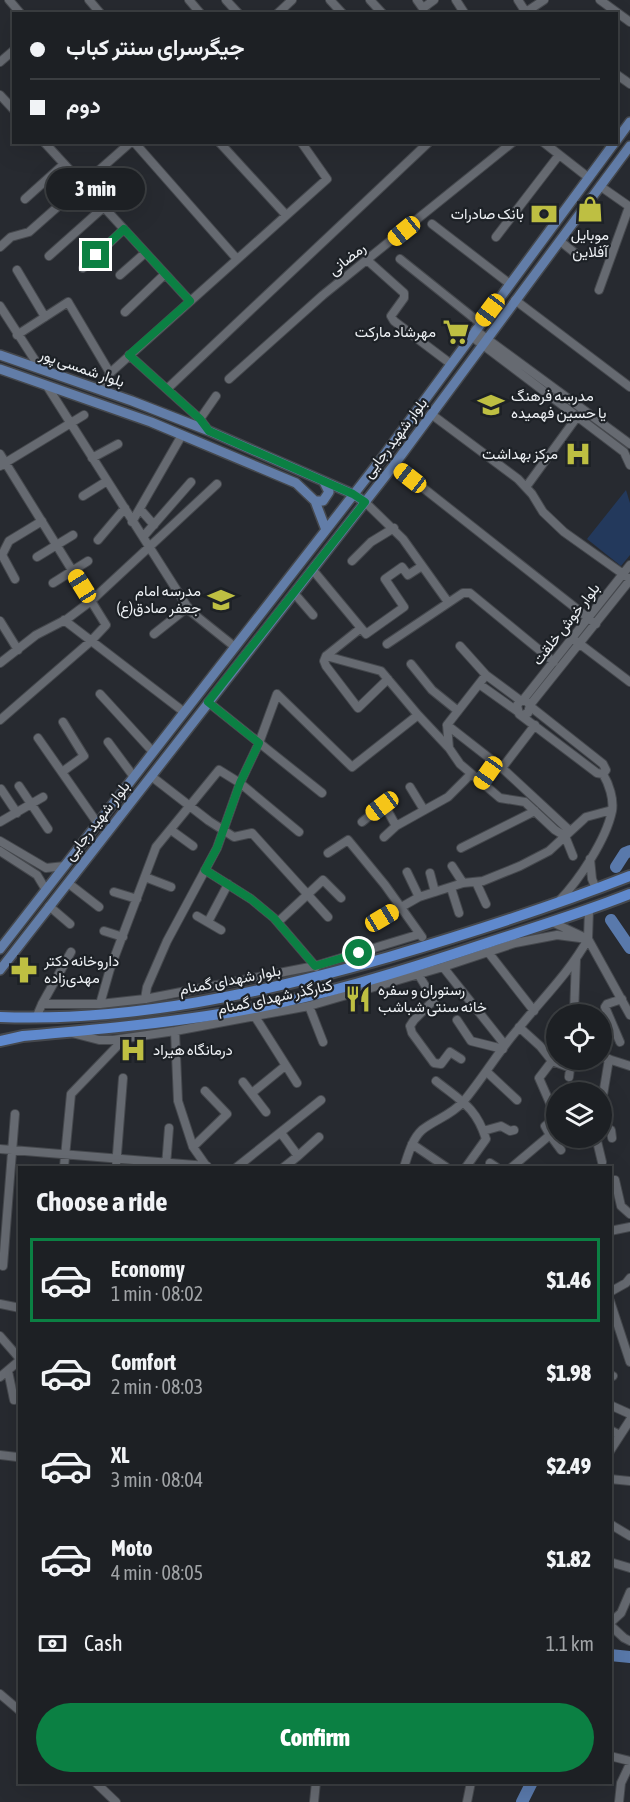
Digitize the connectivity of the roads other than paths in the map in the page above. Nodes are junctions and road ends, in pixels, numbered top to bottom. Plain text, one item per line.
1 (9, 0) edge
2 (89, 0) edge
3 (189, 0) edge
4 (226, 0) edge
5 (292, 0) edge
6 (330, 0) edge
7 (370, 0) edge
8 (417, 0) edge
9 (434, 0) edge
10 (544, 0) edge
11 (600, 0) edge
12 (425, 11) edge
13 (19, 12) edge
14 (99, 12) edge
15 (199, 12) edge
16 (236, 12) edge
17 (279, 12) edge
18 (341, 12) edge
19 (380, 12) edge
20 (527, 12) edge
21 (616, 12) edge
22 (12, 52) edge
23 (0, 62) edge
24 (0, 95) edge
25 (12, 108) edge
26 (630, 122) edge
27 (618, 137) edge
28 (46, 144) edge
29 (131, 144) edge
30 (135, 144) edge
31 (221, 144) edge
32 (302, 144) edge
33 (427, 144) edge
34 (511, 144) edge
35 (545, 144) edge
36 (613, 144) edge
37 (630, 146) edge
38 (559, 155) junction
39 (64, 164) junction
40 (589, 178) junction
41 (83, 185) junction
42 (600, 186) junction
43 (25, 199) dead end
44 (104, 207) junction
45 (630, 207) edge
46 (286, 215) junction
47 (432, 224) dead end
48 (124, 229) junction
49 (496, 237) dead end
50 (560, 241) junction
51 (0, 247) edge
52 (145, 252) junction
53 (575, 253) dead end
54 (49, 256) dead end
55 (237, 259) junction
56 (400, 259) dead end
57 (367, 260) junction
58 (83, 268) dead end
59 (17, 270) dead end
60 (165, 274) junction
61 (120, 275) dead end
62 (510, 284) junction
63 (599, 291) dead end
64 (515, 300) junction
65 (190, 301) junction
66 (0, 306) edge
67 (125, 312) dead end
68 (45, 317) junction
69 (476, 330) junction
70 (17, 335) junction
71 (484, 341) junction
72 (0, 355) edge
73 (129, 355) junction
74 (451, 364) junction
75 (40, 368) junction
76 (0, 369) edge
77 (110, 373) junction
78 (230, 379) dead end
79 (47, 386) junction
80 (630, 387) edge
81 (167, 389) junction
82 (102, 390) junction
83 (216, 396) dead end
84 (431, 414) junction
85 (84, 415) dead end
86 (577, 417) junction
87 (200, 419) junction
88 (70, 423) junction
89 (209, 431) junction
90 (182, 435) junction
91 (117, 444) dead end
92 (630, 444) edge
93 (624, 452) junction
94 (0, 454) edge
95 (93, 458) junction
96 (3, 465) edge
97 (394, 465) junction
98 (630, 465) edge
99 (107, 481) junction
100 (323, 481) junction
101 (191, 482) dead end
102 (217, 484) dead end
103 (526, 487) junction
104 (353, 494) junction
105 (83, 496) dead end
106 (315, 501) junction
107 (365, 502) junction
108 (125, 508) junction
109 (140, 509) junction
110 (42, 522) junction
111 (132, 522) junction
112 (154, 525) junction
113 (394, 528) junction
114 (326, 530) junction
115 (74, 535) dead end
116 (143, 537) junction
117 (98, 540) dead end
118 (56, 545) junction
119 (150, 548) junction
120 (37, 557) dead end
121 (88, 561) dead end
122 (352, 561) dead end
123 (630, 565) edge
124 (422, 566) junction
125 (312, 569) junction
126 (73, 571) junction
127 (628, 578) edge
128 (15, 579) dead end
129 (53, 583) dead end
130 (294, 593) junction
131 (91, 601) junction
132 (448, 602) junction
133 (189, 609) junction
134 (313, 615) dead end
135 (588, 618) junction
136 (64, 620) junction
137 (0, 621) edge
138 (596, 624) junction
139 (363, 631) junction
140 (3, 632) edge
141 (154, 634) dead end
142 (573, 638) junction
143 (91, 641) junction
144 (580, 643) junction
145 (387, 645) dead end
146 (460, 646) dead end
147 (235, 647) junction
148 (18, 650) junction
149 (326, 656) junction
150 (554, 662) junction
151 (0, 663) edge
152 (411, 664) dead end
153 (486, 675) junction
154 (388, 680) junction
155 (630, 682) edge
156 (479, 684) junction
157 (100, 694) dead end
158 (208, 702) junction
159 (526, 703) junction
160 (458, 711) junction
161 (184, 712) junction
162 (519, 713) junction
163 (418, 715) junction
164 (0, 720) edge
165 (63, 722) dead end
166 (447, 725) junction
167 (535, 725) junction
168 (39, 738) dead end
169 (108, 742) dead end
170 (259, 743) junction
171 (449, 748) junction
172 (153, 752) junction
173 (499, 766) junction
174 (62, 772) junction
175 (471, 774) junction
176 (603, 774) junction
177 (151, 776) junction
178 (134, 777) junction
179 (240, 783) junction
180 (481, 783) junction
181 (19, 786) dead end
182 (410, 787) dead end
183 (1, 789) edge
184 (321, 792) dead end
185 (531, 795) junction
186 (43, 797) dead end
187 (525, 802) junction
188 (31, 804) junction
189 (190, 806) junction
190 (424, 810) junction
191 (612, 810) junction
192 (535, 812) junction
193 (17, 813) junction
194 (0, 822) edge
195 (362, 822) dead end
196 (98, 824) junction
197 (396, 826) junction
198 (48, 829) dead end
199 (171, 830) junction
200 (224, 830) junction
201 (299, 832) dead end
202 (567, 833) junction
203 (384, 837) dead end
204 (0, 841) edge
205 (193, 846) dead end
206 (461, 848) dead end
207 (0, 851) edge
208 (328, 853) dead end
209 (573, 856) dead end
210 (590, 859) junction
211 (41, 866) junction
212 (65, 866) junction
213 (452, 866) dead end
214 (205, 870) junction
215 (407, 872) dead end
216 (430, 873) dead end
217 (34, 874) junction
218 (630, 876) edge
219 (145, 877) junction
220 (476, 882) junction
221 (68, 883) junction
222 (463, 883) junction
223 (228, 885) junction
224 (171, 887) dead end
225 (451, 888) junction
226 (596, 889) junction
227 (46, 890) junction
228 (114, 891) dead end
229 (435, 892) junction
230 (630, 894) edge
231 (308, 895) junction
232 (419, 897) junction
233 (341, 898) dead end
234 (137, 899) junction
235 (486, 904) dead end
236 (556, 904) junction
237 (49, 906) junction
238 (99, 907) dead end
239 (401, 907) junction
240 (589, 910) junction
241 (459, 913) dead end
242 (197, 916) dead end
243 (328, 916) dead end
244 (382, 918) dead end
245 (208, 922) junction
246 (278, 922) junction
247 (552, 922) junction
248 (70, 924) dead end
249 (530, 929) junction
250 (221, 930) dead end
251 (104, 931) dead end
252 (420, 934) junction
253 (123, 937) junction
254 (588, 939) junction
255 (515, 943) junction
256 (427, 946) junction
257 (0, 949) edge
258 (71, 952) dead end
259 (488, 952) junction
260 (466, 955) junction
261 (576, 959) junction
262 (315, 966) junction
263 (443, 967) junction
264 (0, 970) edge
265 (418, 974) junction
266 (322, 976) junction
267 (187, 991) junction
268 (145, 999) junction
269 (622, 999) junction
270 (209, 1000) junction
271 (42, 1004) junction
272 (100, 1004) junction
273 (574, 1004) edge
274 (309, 1006) junction
275 (534, 1011) junction
276 (254, 1015) junction
277 (630, 1015) edge
278 (203, 1016) junction
279 (0, 1017) edge
280 (19, 1018) junction
281 (36, 1018) junction
282 (457, 1020) dead end
283 (219, 1022) junction
284 (519, 1027) junction
285 (192, 1028) junction
286 (175, 1031) junction
287 (69, 1032) junction
288 (23, 1036) junction
289 (124, 1039) junction
290 (0, 1041) edge
291 (323, 1042) dead end
292 (620, 1042) dead end
293 (504, 1047) junction
294 (546, 1054) edge
295 (461, 1059) dead end
296 (612, 1060) edge
297 (285, 1066) junction
298 (630, 1066) edge
299 (546, 1069) edge
300 (571, 1070) edge
301 (487, 1072) junction
302 (569, 1077) dead end
303 (123, 1078) dead end
304 (436, 1081) dead end
305 (243, 1082) dead end
306 (297, 1083) dead end
307 (206, 1091) dead end
308 (252, 1093) junction
309 (546, 1094) edge
310 (321, 1100) dead end
311 (517, 1100) dead end
312 (463, 1102) junction
313 (266, 1112) dead end
314 (15, 1114) dead end
315 (169, 1128) dead end
316 (514, 1130) dead end
317 (483, 1131) junction
318 (281, 1132) junction
319 (320, 1137) dead end
320 (546, 1138) edge
321 (412, 1144) junction
322 (193, 1147) junction
323 (599, 1148) edge
324 (0, 1149) edge
325 (13, 1150) junction
326 (65, 1155) junction
327 (298, 1156) junction
328 (602, 1162) dead end
329 (117, 1163) edge
330 (166, 1165) edge
331 (64, 1166) edge
332 (186, 1166) edge
333 (206, 1166) edge
334 (238, 1166) edge
335 (285, 1166) edge
336 (404, 1166) edge
337 (445, 1166) edge
338 (467, 1166) edge
339 (513, 1166) edge
340 (615, 1180) dead end
341 (630, 1214) edge
342 (630, 1227) edge
343 (612, 1231) edge
344 (3, 1266) dead end
345 (630, 1278) edge
346 (612, 1291) edge
347 (0, 1304) edge
348 (612, 1307) edge
349 (18, 1308) edge
350 (0, 1336) edge
351 (18, 1357) edge
352 (18, 1360) edge
353 (630, 1362) edge
354 (4, 1371) edge
355 (0, 1377) edge
356 (14, 1400) dead end
357 (612, 1406) edge
358 (630, 1414) edge
359 (630, 1419) edge
360 (612, 1431) edge
361 (620, 1435) junction
362 (612, 1448) edge
363 (0, 1455) edge
364 (17, 1457) dead end
365 (612, 1479) edge
366 (630, 1481) edge
367 (612, 1525) edge
368 (630, 1536) edge
369 (612, 1563) edge
370 (630, 1568) edge
371 (630, 1592) edge
372 (612, 1620) edge
373 (630, 1641) edge
374 (0, 1694) edge
375 (18, 1709) edge
376 (612, 1757) edge
377 (630, 1763) edge
378 (97, 1784) edge
379 (316, 1784) edge
380 (471, 1784) edge
381 (116, 1802) edge
382 (314, 1802) edge
383 (467, 1802) edge
384 (619, 1802) edge

1 - 13 street
2 - 14 street
3 - 15 street
4 - 16 street
5 - 17 street
6 - 18 street
7 - 19 street
8 - 12 street
9 - 12 street
10 - 20 street
11 - 21 street
22 - 23 street
24 - 25 street
26 - 27 main road, بلوار شهید رجایی
28 - 39 street
29 - 41 street
30 - 55 street
31 - 46 street
32 - 46 street
33 - 81 street
34 - 57 street, رمضانی
35 - 38 street
36 - 40 main road, بلوار شهید رجایی
37 - 42 main road, بلوار شهید رجایی
38 - 40 street
38 - 49 street
39 - 41 street
39 - 43 street
40 - 62 main road, بلوار شهید رجایی
41 - 44 street
41 - 51 street
42 - 45 street
42 - 50 main road, بلوار شهید رجایی
44 - 48 street
44 - 54 street
45 - 63 street
46 - 55 street
47 - 62 street
48 - 52 street
48 - 58 street
50 - 53 street
50 - 64 main road, بلوار شهید رجایی
52 - 60 street
52 - 61 street
55 - 65 street
56 - 69 street
57 - 74 street
57 - 78 street, رمضانی
59 - 68 street
60 - 65 street
60 - 67 street
62 - 69 main road, بلوار شهید رجایی
64 - 71 main road, بلوار شهید رجایی
64 - 80 street
65 - 73 street
66 - 70 street
68 - 70 street
68 - 77 street
69 - 71 street
69 - 74 main road, بلوار شهید رجایی
70 - 75 street
71 - 84 main road, بلوار شهید رجایی
71 - 86 street
71 - 92 street
72 - 75 main road, بلوار شمسی پور
73 - 77 street
73 - 81 street
74 - 104 main road, بلوار شهید رجایی
75 - 82 main road, بلوار شمسی پور
76 - 79 main road, بلوار شمسی پور
77 - 82 street
79 - 88 street
79 - 90 main road, بلوار شمسی پور
81 - 87 street
82 - 89 main road, بلوار شمسی پور
83 - 87 street
84 - 97 main road, بلوار شهید رجایی
84 - 103 street
85 - 88 street
86 - 93 street
86 - 103 street
87 - 89 street
88 - 95 street
88 - 96 street
89 - 100 main road, بلوار شمسی پور
90 - 106 main road, بلوار شمسی پور
90 - 109 street
91 - 95 street
92 - 93 street
93 - 98 street
94 - 96 street
95 - 99 street
96 - 110 street
97 - 107 main road, بلوار شهید رجایی
97 - 135 street
99 - 105 street
99 - 108 street
100 - 104 main road, بلوار شمسی پور
100 - 106 main road
101 - 112 street
102 - 119 street
103 - 127 street
104 - 107 main road, بلوار شمسی پور
104 - 114 main road, بلوار شهید رجایی
106 - 114 main road, بلوار شمسی پور
107 - 113 street
107 - 125 main road, بلوار شهید رجایی
108 - 111 street
108 - 117 street
109 - 111 street
109 - 112 street
110 - 118 street
110 - 128 street
111 - 116 street
112 - 116 street
113 - 122 street
113 - 124 street
114 - 147 main road, بلوار شهید رجایی
115 - 118 street
116 - 119 street
118 - 120 street
118 - 126 street
119 - 131 street
119 - 133 street
121 - 126 street
123 - 127 street, بلوار خوش خلقت
124 - 132 street
124 - 139 street
125 - 130 main road, بلوار شهید رجایی
125 - 139 street
126 - 129 street
126 - 131 street
127 - 135 street, بلوار خوش خلقت
127 - 138 street, بلوار خوش خلقت
130 - 134 street
130 - 158 main road, بلوار شهید رجایی
131 - 136 street
131 - 143 street
132 - 145 street
132 - 150 street
133 - 141 street
133 - 147 street
135 - 138 street
135 - 142 street, بلوار خوش خلقت
136 - 143 street
136 - 148 street
137 - 140 street
138 - 144 street, بلوار خوش خلقت
139 - 149 street
140 - 148 street
142 - 144 street
142 - 150 street, بلوار خوش خلقت
143 - 161 street
143 - 164 street
144 - 155 street
144 - 159 street, بلوار خوش خلقت
146 - 153 street
147 - 161 main road, بلوار شهید رجایی
148 - 151 street
149 - 154 street
149 - 154 street
150 - 159 street, بلوار خوش خلقت
152 - 160 street
153 - 156 street
153 - 159 street
154 - 163 street
156 - 160 street
156 - 162 street
157 - 172 street
158 - 170 street
158 - 177 main road, بلوار شهید رجایی
159 - 162 street
159 - 162 street
159 - 176 street
160 - 166 street
161 - 172 main road, بلوار شهید رجایی
162 - 167 street
163 - 170 street
163 - 171 street
165 - 174 street
166 - 171 street
166 - 173 street
167 - 173 street
167 - 176 street
168 - 174 street
169 - 178 street
170 - 179 street
170 - 184 street
171 - 175 street
172 - 178 main road, بلوار شهید رجایی
173 - 180 street
173 - 185 street
174 - 196 street
175 - 180 street
175 - 190 street
176 - 191 street
177 - 189 street
177 - 221 main road, بلوار شهید رجایی
178 - 196 main road, بلوار شهید رجایی
179 - 189 street
179 - 200 street
179 - 201 street
180 - 187 street
181 - 188 street
182 - 190 street
183 - 193 street
185 - 187 street
185 - 202 street
186 - 188 street
187 - 192 street
188 - 193 street
188 - 198 street
189 - 199 street
189 - 200 street
190 - 197 street
191 - 202 street
191 - 210 street
192 - 202 street
192 - 206 street
193 - 194 street
195 - 197 street
196 - 212 main road, بلوار شهید رجایی
197 - 203 street
199 - 205 street
199 - 219 street
200 - 214 street
200 - 231 street
202 - 209 street
202 - 220 street
204 - 211 street
207 - 217 street
208 - 239 street
210 - 226 street
210 - 236 street
211 - 212 street
211 - 217 street
212 - 227 main road, بلوار شهید رجایی
213 - 222 street
214 - 223 street
214 - 268 street
215 - 232 street
216 - 229 street
217 - 227 street
218 - 226 highway, بلوار شهدای گمنام
219 - 224 street
219 - 234 street
220 - 222 street
220 - 235 street
221 - 237 main road, بلوار شهید رجایی
221 - 238 street
222 - 225 street
223 - 245 street
223 - 246 street
225 - 229 street
225 - 241 street
226 - 236 highway, بلوار شهدای گمنام
227 - 257 main road, بلوار شهید رجایی
228 - 234 street
229 - 232 street
230 - 240 highway, بلوار شهدای گمنام
231 - 233 street
231 - 243 street
231 - 246 street
232 - 239 street
234 - 253 street
236 - 256 highway, بلوار شهدای گمنام
237 - 248 street
237 - 264 main road, بلوار شهید رجایی
239 - 244 street
239 - 252 street
240 - 247 highway, بلوار شهدای گمنام
240 - 254 street
242 - 245 street
245 - 250 street
246 - 262 street
247 - 249 highway, بلوار شهدای گمنام
247 - 254 street
249 - 255 street
249 - 260 highway, بلوار شهدای گمنام
251 - 253 street
252 - 256 street
252 - 262 street, کنارگذر شهدای گمنام
253 - 272 street
254 - 255 street, کنارگذر شهدای گمنام
254 - 261 street
254 - 269 street
255 - 259 street, کنارگذر شهدای گمنام
256 - 266 highway, بلوار شهدای گمنام
258 - 271 street
259 - 260 street, کنارگذر شهدای گمنام
259 - 275 street
260 - 263 street, کنارگذر شهدای گمنام
260 - 278 highway, بلوار شهدای گمنام
261 - 273 street
261 - 275 street
262 - 266 street
262 - 267 street, کنارگذر شهدای گمنام
263 - 265 street, کنارگذر شهدای گمنام
263 - 293 street
265 - 274 street, کنارگذر شهدای گمنام
265 - 295 street
266 - 270 highway, بلوار شهدای گمنام
267 - 268 street, کنارگذر شهدای گمنام
267 - 270 street
268 - 272 street, کنارگذر شهدای گمنام
269 - 277 street
269 - 292 street
270 - 281 highway, بلوار شهدای گمنام
271 - 272 street, کنارگذر شهدای گمنام
271 - 281 street
274 - 276 street, کنارگذر شهدای گمنام
274 - 291 street
275 - 284 street
276 - 283 street, کنارگذر شهدای گمنام
276 - 297 street
278 - 283 street
278 - 285 street
278 - 287 highway, بلوار شهدای گمنام
279 - 280 highway, بلوار شهدای گمنام
280 - 281 highway, بلوار شهدای گمنام
280 - 288 highway
282 - 293 street
283 - 285 street, کنارگذر شهدای گمنام
284 - 293 street
284 - 294 street
285 - 286 street, کنارگذر شهدای گمنام
286 - 289 street, کنارگذر شهدای گمنام
286 - 322 street
287 - 288 highway, بلوار شهدای گمنام
287 - 289 street, کنارگذر شهدای گمنام
288 - 290 highway, بلوار شهدای گمنام
289 - 326 street
293 - 301 street
296 - 298 street
297 - 306 street
297 - 308 street
299 - 309 street
300 - 302 street
301 - 311 street
301 - 312 street
303 - 329 street
304 - 312 street
305 - 308 street
307 - 322 street
308 - 313 street
310 - 318 street
312 - 317 street
312 - 321 street
314 - 325 street
315 - 330 street
316 - 317 street
317 - 338 street
318 - 327 street
318 - 334 street
319 - 327 street
320 - 339 street
321 - 336 street
321 - 337 street
322 - 333 street
323 - 328 street
324 - 325 street
325 - 326 street
325 - 344 street
326 - 329 street
326 - 331 street
327 - 335 street
329 - 330 street
330 - 332 street
340 - 341 street
342 - 343 street
345 - 346 street
347 - 349 street
348 - 353 street
350 - 351 street
352 - 354 street
354 - 355 street
354 - 356 street
357 - 358 street
359 - 361 street
360 - 361 street
361 - 362 street
363 - 364 street
365 - 366 street
367 - 368 street
369 - 370 street
371 - 372 street
372 - 373 street
374 - 375 street
376 - 377 street
377 - 384 street
378 - 381 street
379 - 382 street
380 - 383 street

